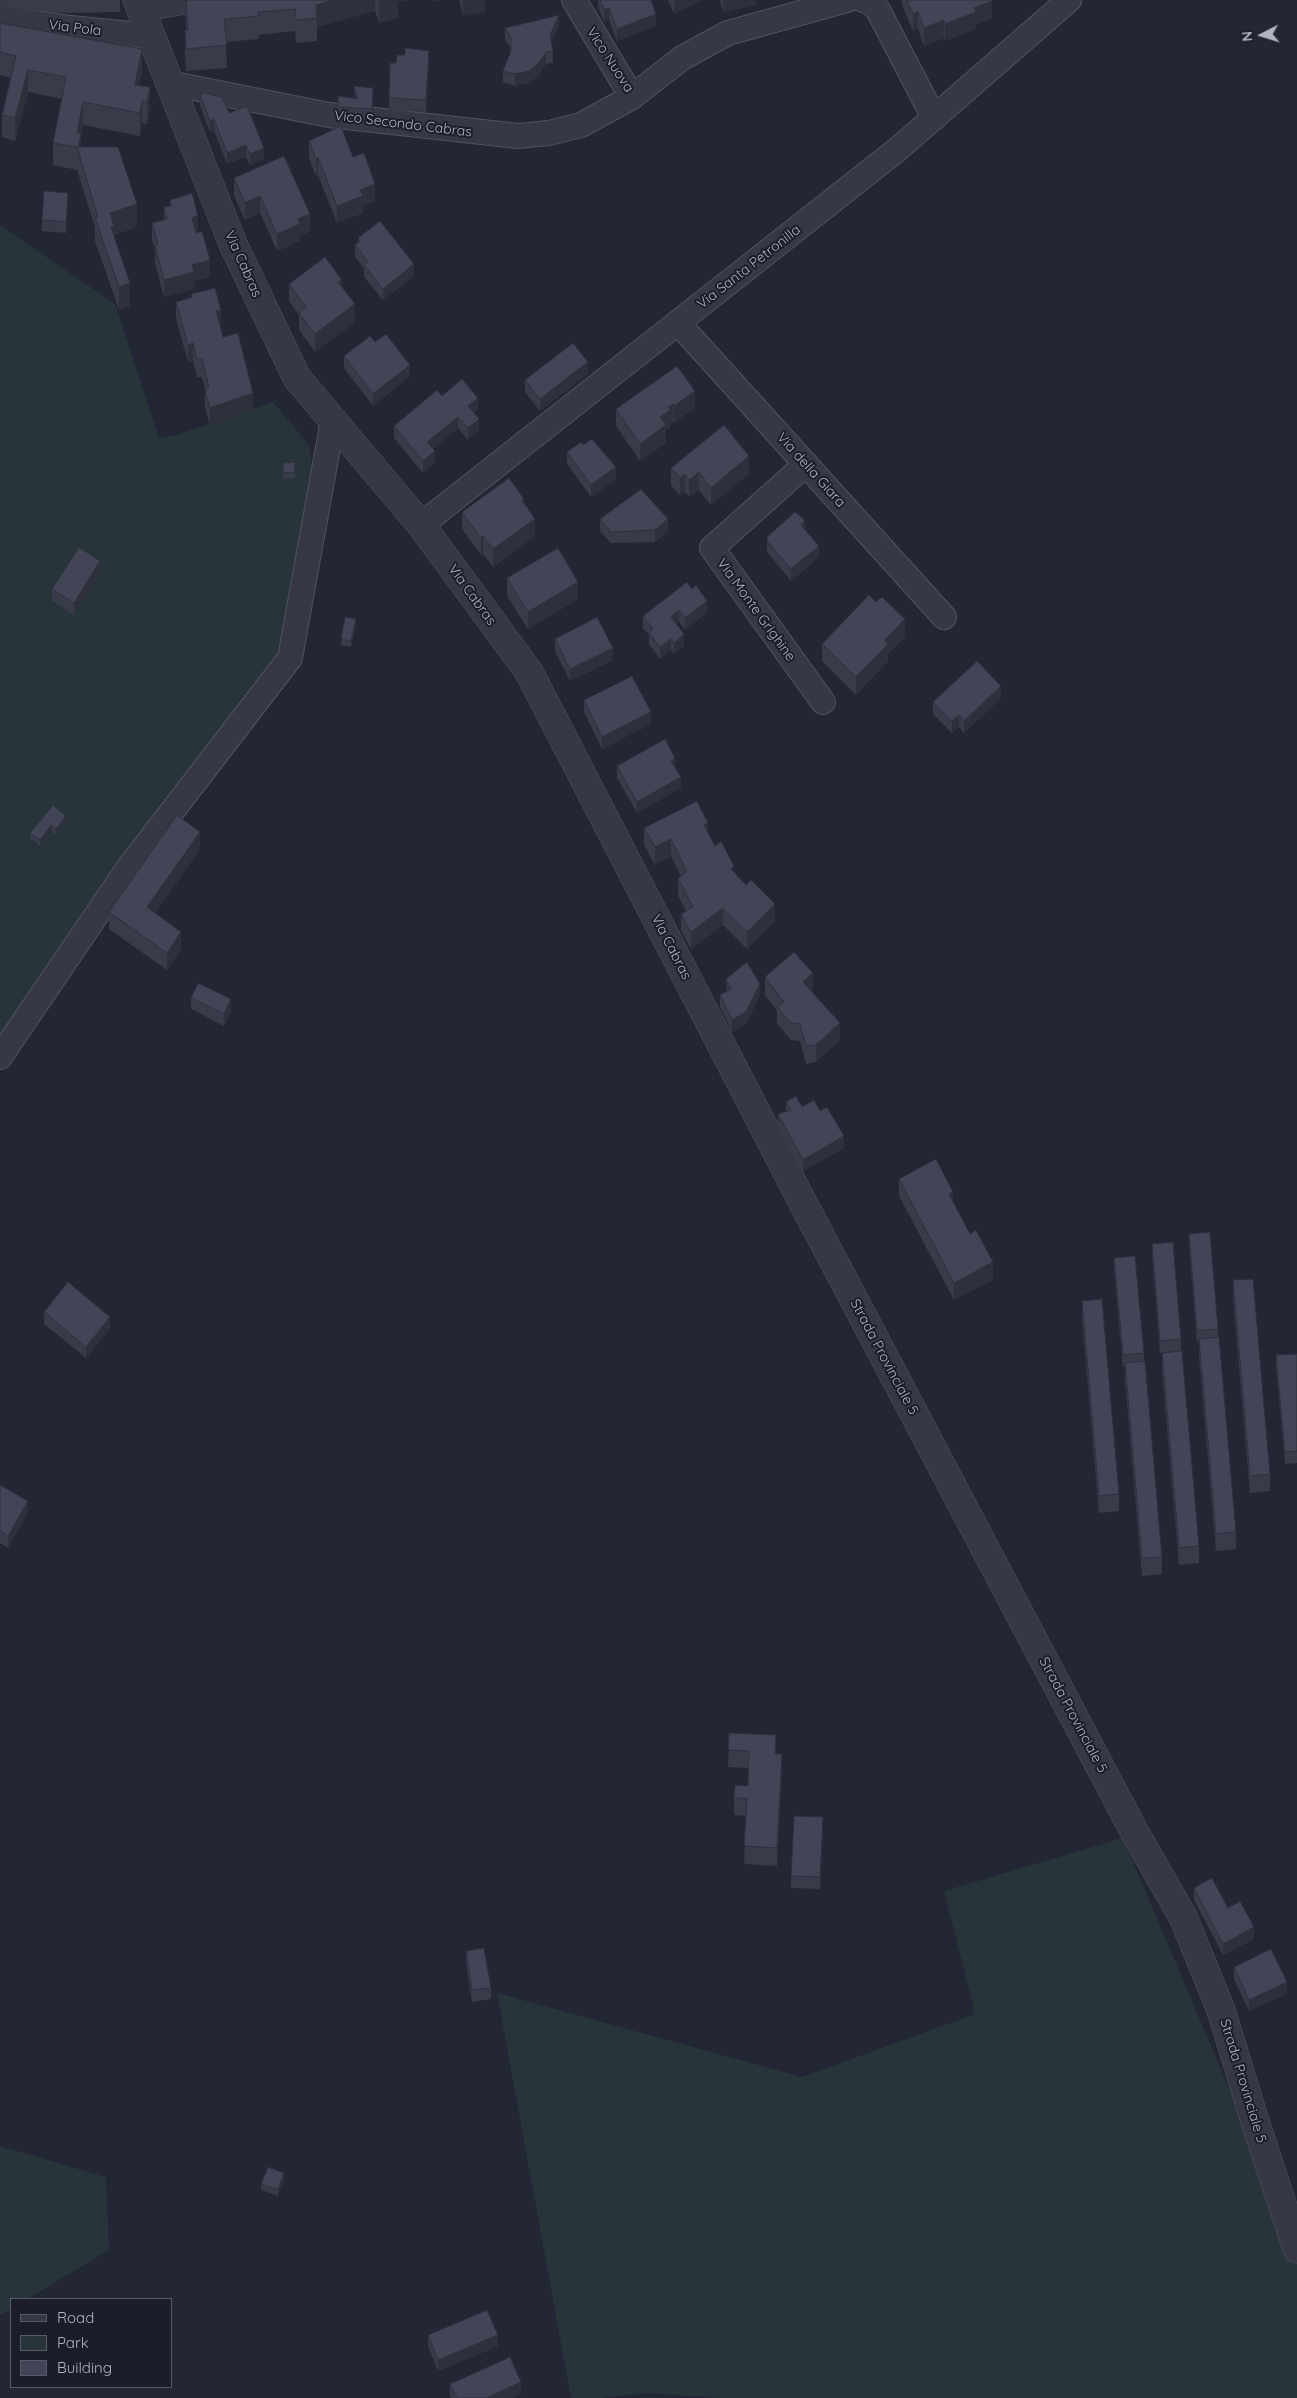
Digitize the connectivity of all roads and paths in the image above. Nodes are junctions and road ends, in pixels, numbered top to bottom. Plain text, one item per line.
1 (185, 0) edge
2 (574, 0) edge
3 (847, 0) edge
4 (863, 0) edge
5 (1069, 0) edge
6 (138, 4) edge
7 (0, 18) edge
8 (151, 36) junction
9 (169, 83) junction
10 (632, 97) junction
11 (934, 118) junction
12 (678, 323) junction
13 (333, 420) junction
14 (806, 464) junction
15 (421, 525) junction
16 (944, 617) dead end
17 (822, 702) dead end
18 (0, 1057) edge
19 (802, 1201) joint
20 (1297, 2249) edge

1 - 6 street
2 - 10 street, Vico Nuova
3 - 10 street, Vico Nuova
4 - 11 street
5 - 11 street, Via Santa Petronilla
6 - 8 street, Via Cabras
7 - 8 street, Via Pola
8 - 9 street, Via Cabras
9 - 10 street, Vico Secondo Cabras
9 - 13 street, Via Cabras
11 - 12 street, Via Santa Petronilla
12 - 14 street, Via della Giara
12 - 15 street, Via Santa Petronilla
13 - 15 street, Via Cabras
13 - 18 street
14 - 16 street, Via della Giara
14 - 17 street, Via Monte Grighine
15 - 19 street, Via Cabras
19 - 20 street, Strada Provinciale 5

